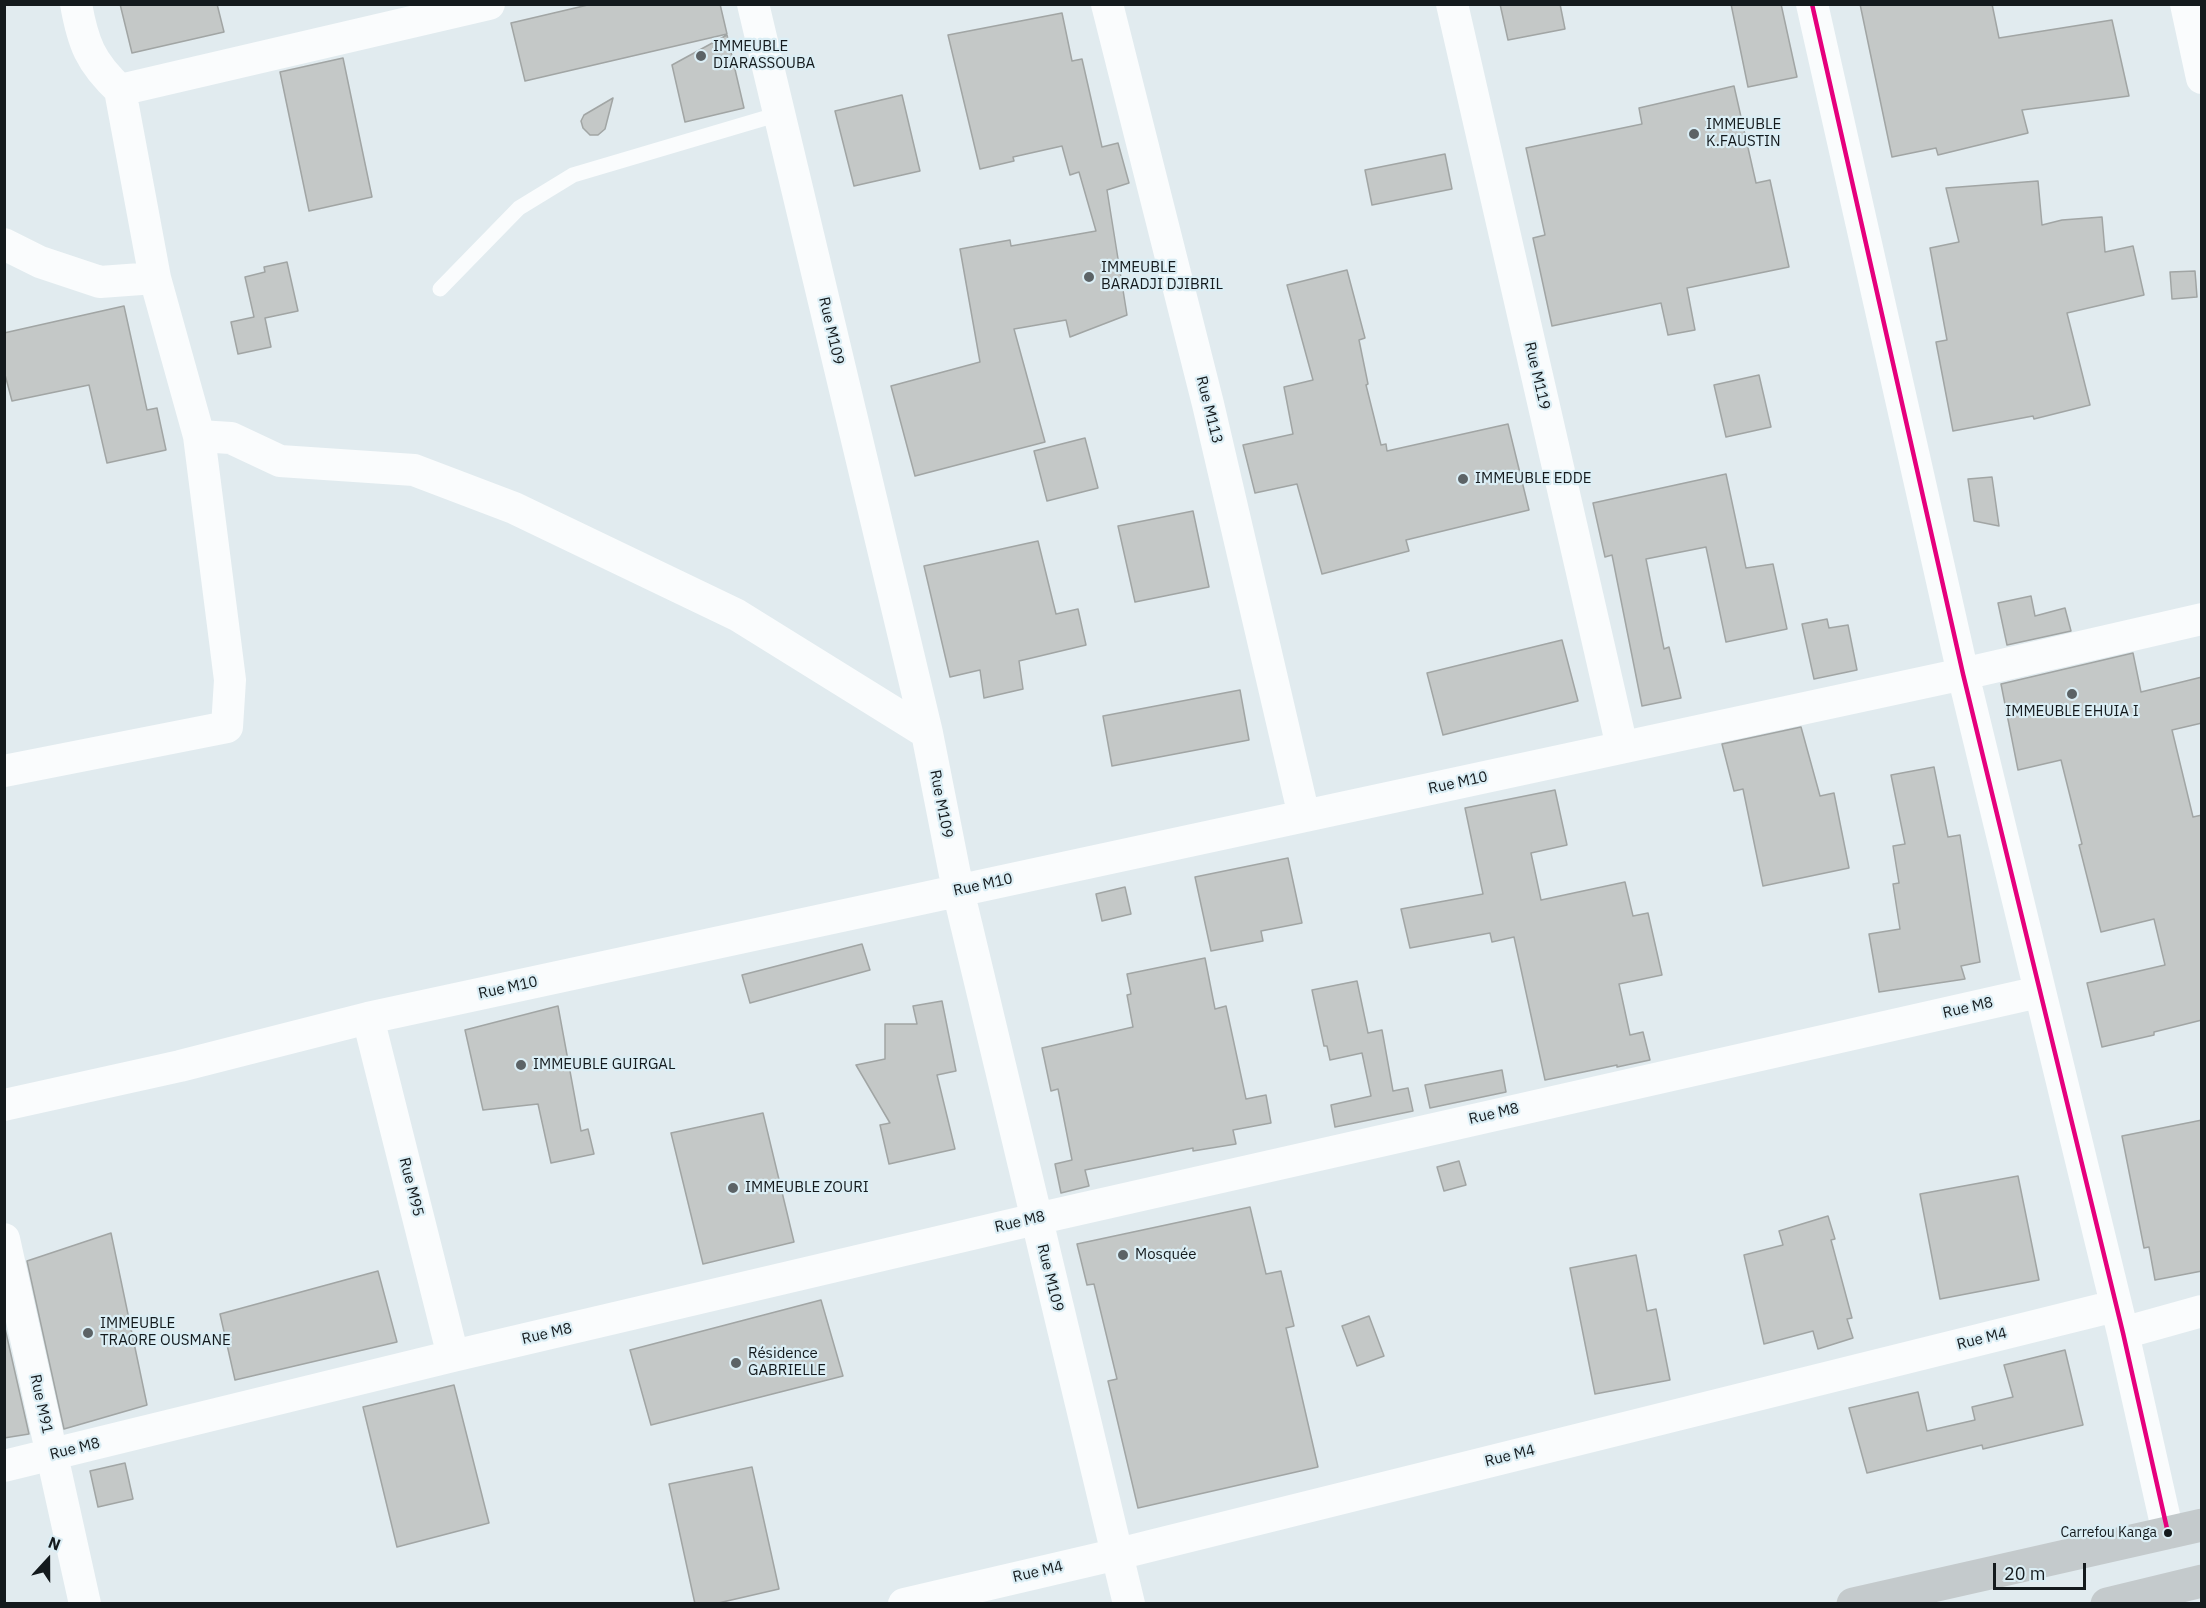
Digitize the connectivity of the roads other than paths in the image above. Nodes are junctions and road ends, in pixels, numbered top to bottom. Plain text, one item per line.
1 (76, 4) edge
2 (489, 4) edge
3 (753, 4) edge
4 (1107, 4) edge
5 (1452, 4) edge
6 (1812, 4) edge
7 (2186, 4) edge
8 (2202, 78) edge
9 (120, 90) junction
10 (779, 114) junction
11 (4, 244) edge
12 (154, 278) junction
13 (440, 289) dead end
14 (199, 436) junction
15 (2202, 619) edge
16 (1963, 674) junction
17 (927, 733) junction
18 (1622, 747) junction
19 (4, 771) edge
20 (1304, 816) junction
21 (958, 890) junction
22 (2040, 992) junction
23 (368, 1018) junction
24 (4, 1105) edge
25 (1036, 1219) junction
26 (4, 1239) edge
27 (2202, 1311) edge
28 (2119, 1320) junction
29 (453, 1356) junction
30 (52, 1455) junction
31 (4, 1467) edge
32 (2202, 1525) edge
33 (2168, 1533) junction
34 (1118, 1554) junction
35 (2202, 1581) edge
36 (85, 1604) edge
37 (904, 1604) edge
38 (1129, 1604) edge
39 (1853, 1604) edge
40 (2107, 1604) edge

1 - 9 street
2 - 9 street
3 - 10 street, Rue M109
4 - 20 street, Rue M113
5 - 18 street, Rue M119
6 - 16 street
7 - 8 street
9 - 12 street
10 - 13 lane
10 - 17 street, Rue M109
11 - 12 street
12 - 14 street
14 - 17 street
14 - 19 street
15 - 16 street, Rue M10
16 - 18 street, Rue M10
16 - 22 street
17 - 21 street, Rue M109
18 - 20 street, Rue M10
20 - 21 street, Rue M10
21 - 23 street, Rue M10
21 - 25 street, Rue M109
22 - 25 street, Rue M8
22 - 28 street
23 - 24 street, Rue M10
23 - 29 street, Rue M95
25 - 29 street, Rue M8
25 - 34 street, Rue M109
26 - 30 street, Rue M91
27 - 28 street, Rue M4
28 - 33 street
28 - 34 street, Rue M4
29 - 30 street, Rue M8
30 - 31 street, Rue M8
30 - 36 street, Rue M91
32 - 33 main road
33 - 39 main road
34 - 37 street, Rue M4
34 - 38 street, Rue M109
35 - 40 main road

